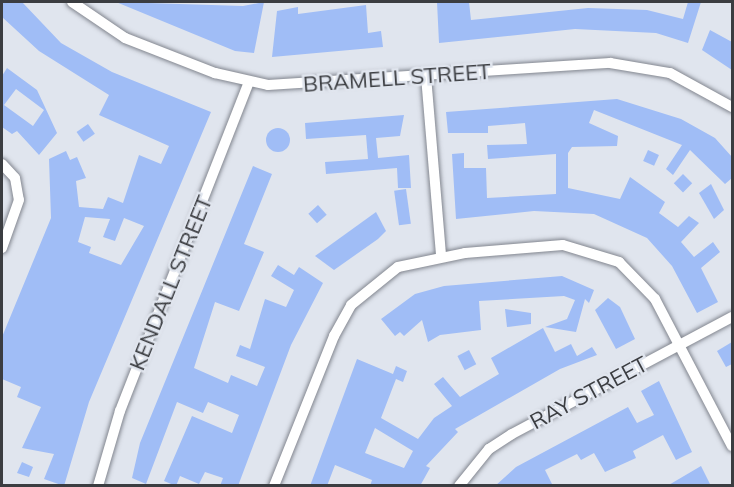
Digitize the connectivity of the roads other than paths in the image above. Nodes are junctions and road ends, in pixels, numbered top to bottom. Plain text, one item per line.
1 (72, 2) edge
2 (426, 76) junction
3 (249, 82) junction
4 (732, 107) edge
5 (2, 164) edge
6 (2, 247) edge
7 (441, 256) junction
8 (732, 317) edge
9 (679, 345) junction
10 (732, 446) edge
11 (98, 486) edge
12 (274, 486) edge
13 (459, 486) edge

1 - 3 street, BRAMELL STREET
2 - 3 street, BRAMELL STREET
2 - 4 street, BRAMELL STREET
2 - 7 street
3 - 11 street, KENDALL STREET
5 - 6 street
7 - 9 street
7 - 12 street
8 - 9 street, RAY STREET
9 - 10 street
9 - 13 street, RAY STREET

